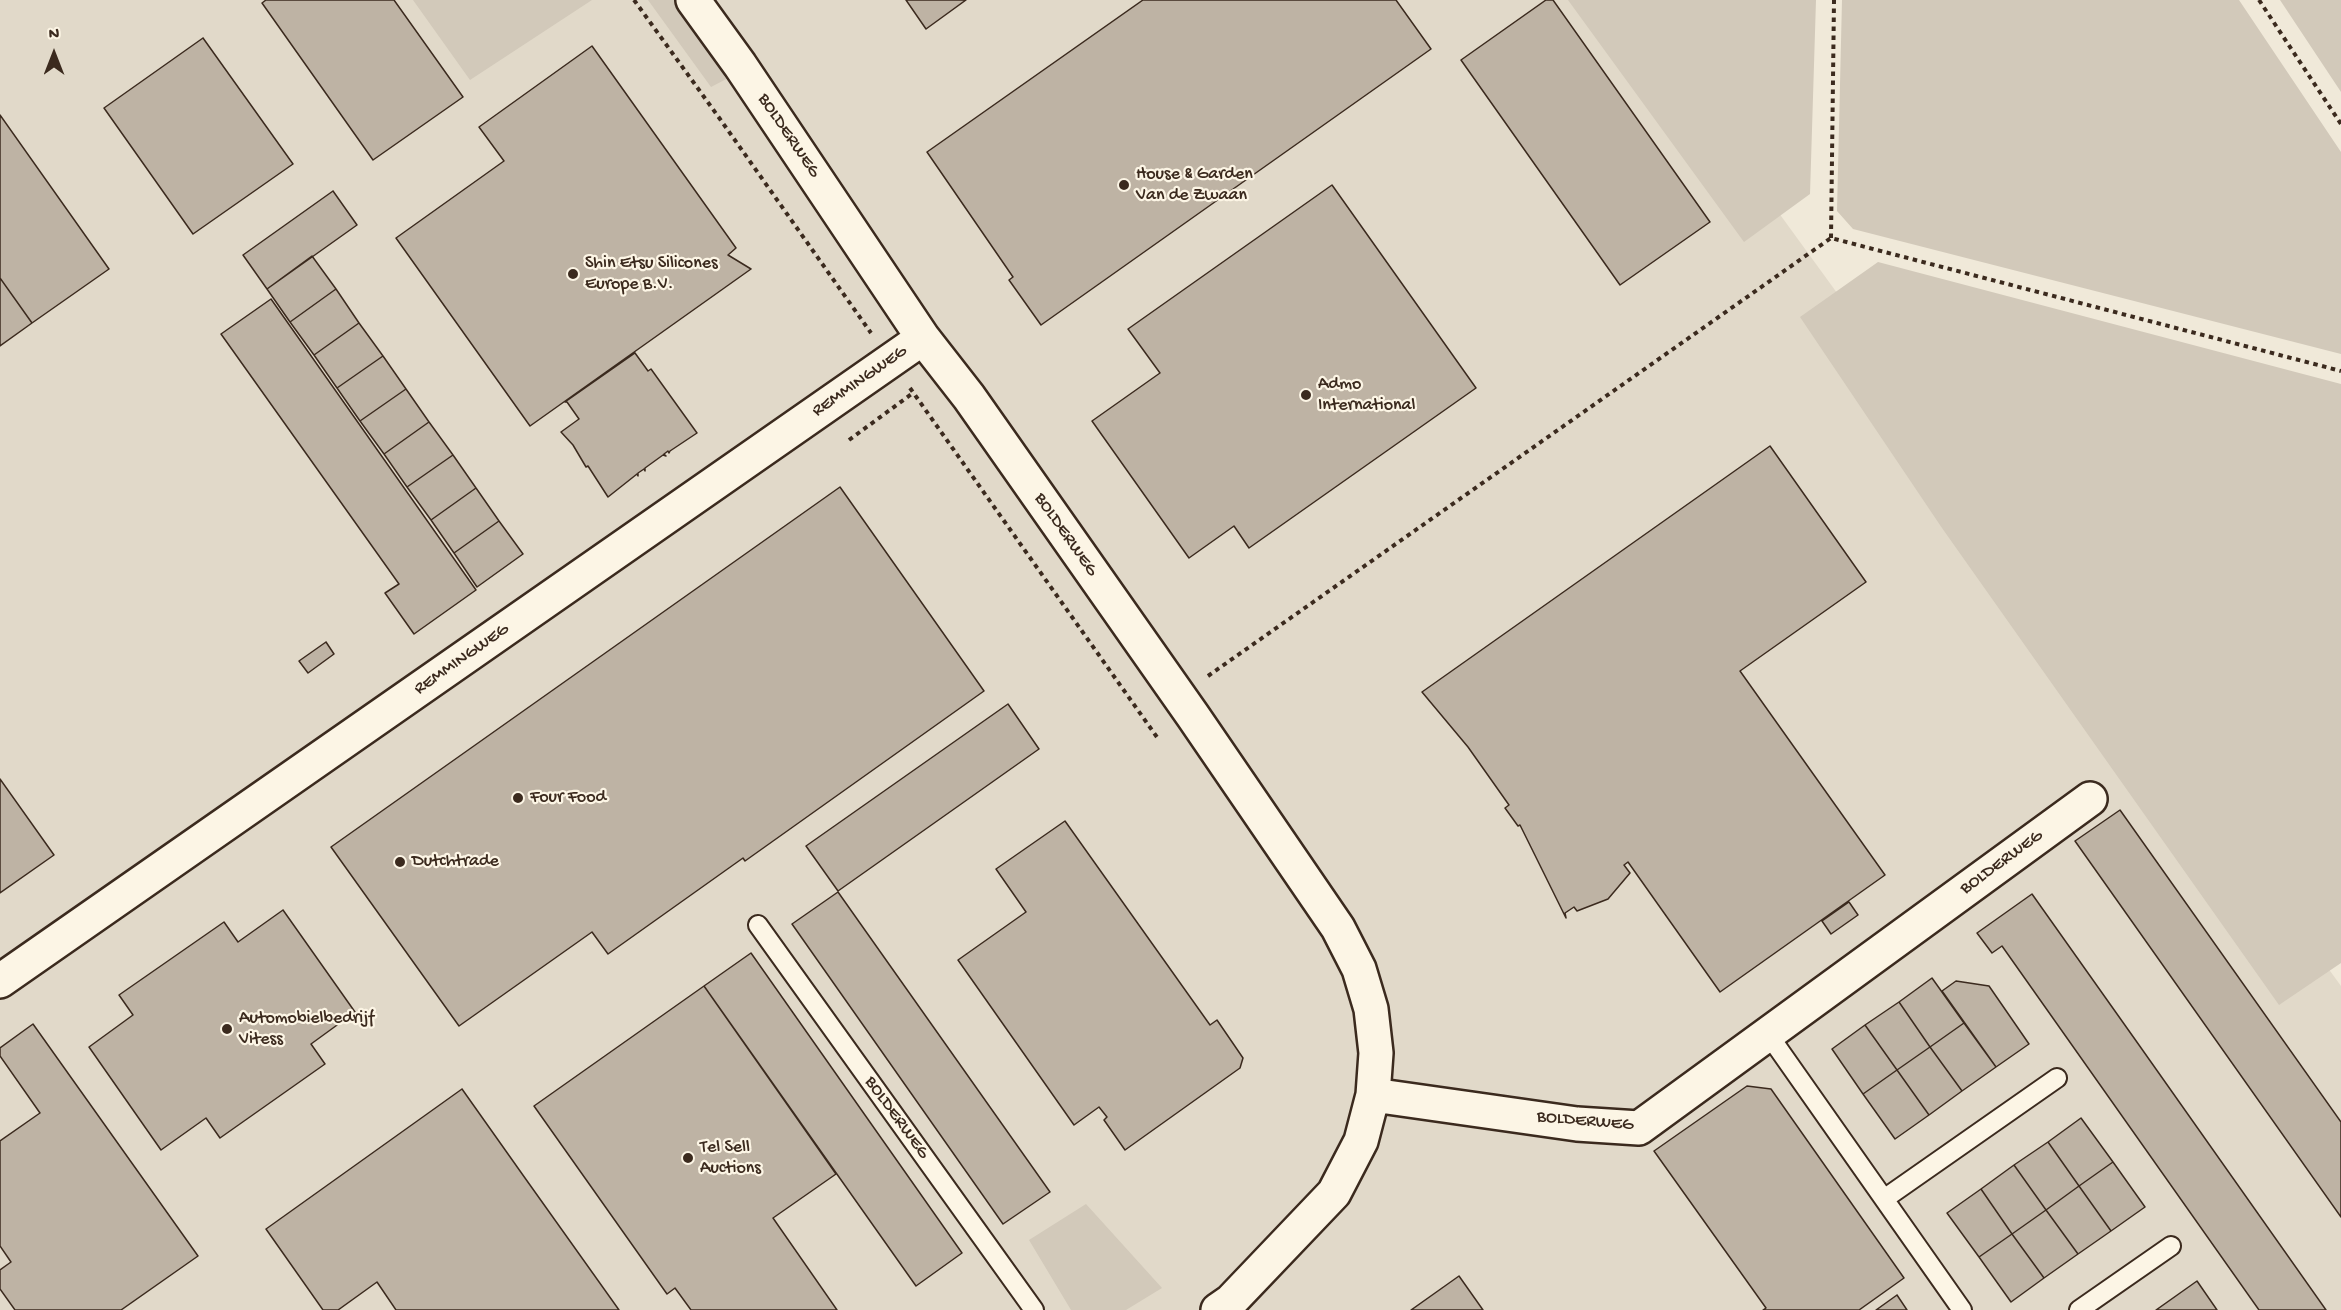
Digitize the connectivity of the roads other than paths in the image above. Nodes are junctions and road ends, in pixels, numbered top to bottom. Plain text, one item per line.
1 (693, 0) edge
2 (923, 338) junction
3 (2090, 799) dead end
4 (758, 925) dead end
5 (0, 981) edge
6 (1768, 1034) junction
7 (2057, 1078) dead end
8 (1374, 1095) junction
9 (1884, 1199) junction
10 (2171, 1246) dead end
11 (1034, 1310) edge
12 (1218, 1310) edge
13 (1962, 1310) edge
14 (2079, 1310) edge

1 - 2 street, BOLDERWEG
2 - 5 street, REMMINGWEG
2 - 8 street, BOLDERWEG
3 - 6 street, BOLDERWEG
4 - 11 lane, BOLDERWEG
6 - 8 street, BOLDERWEG
6 - 9 lane
7 - 9 lane
8 - 12 street, BOLDERWEG
9 - 13 lane
10 - 14 lane

